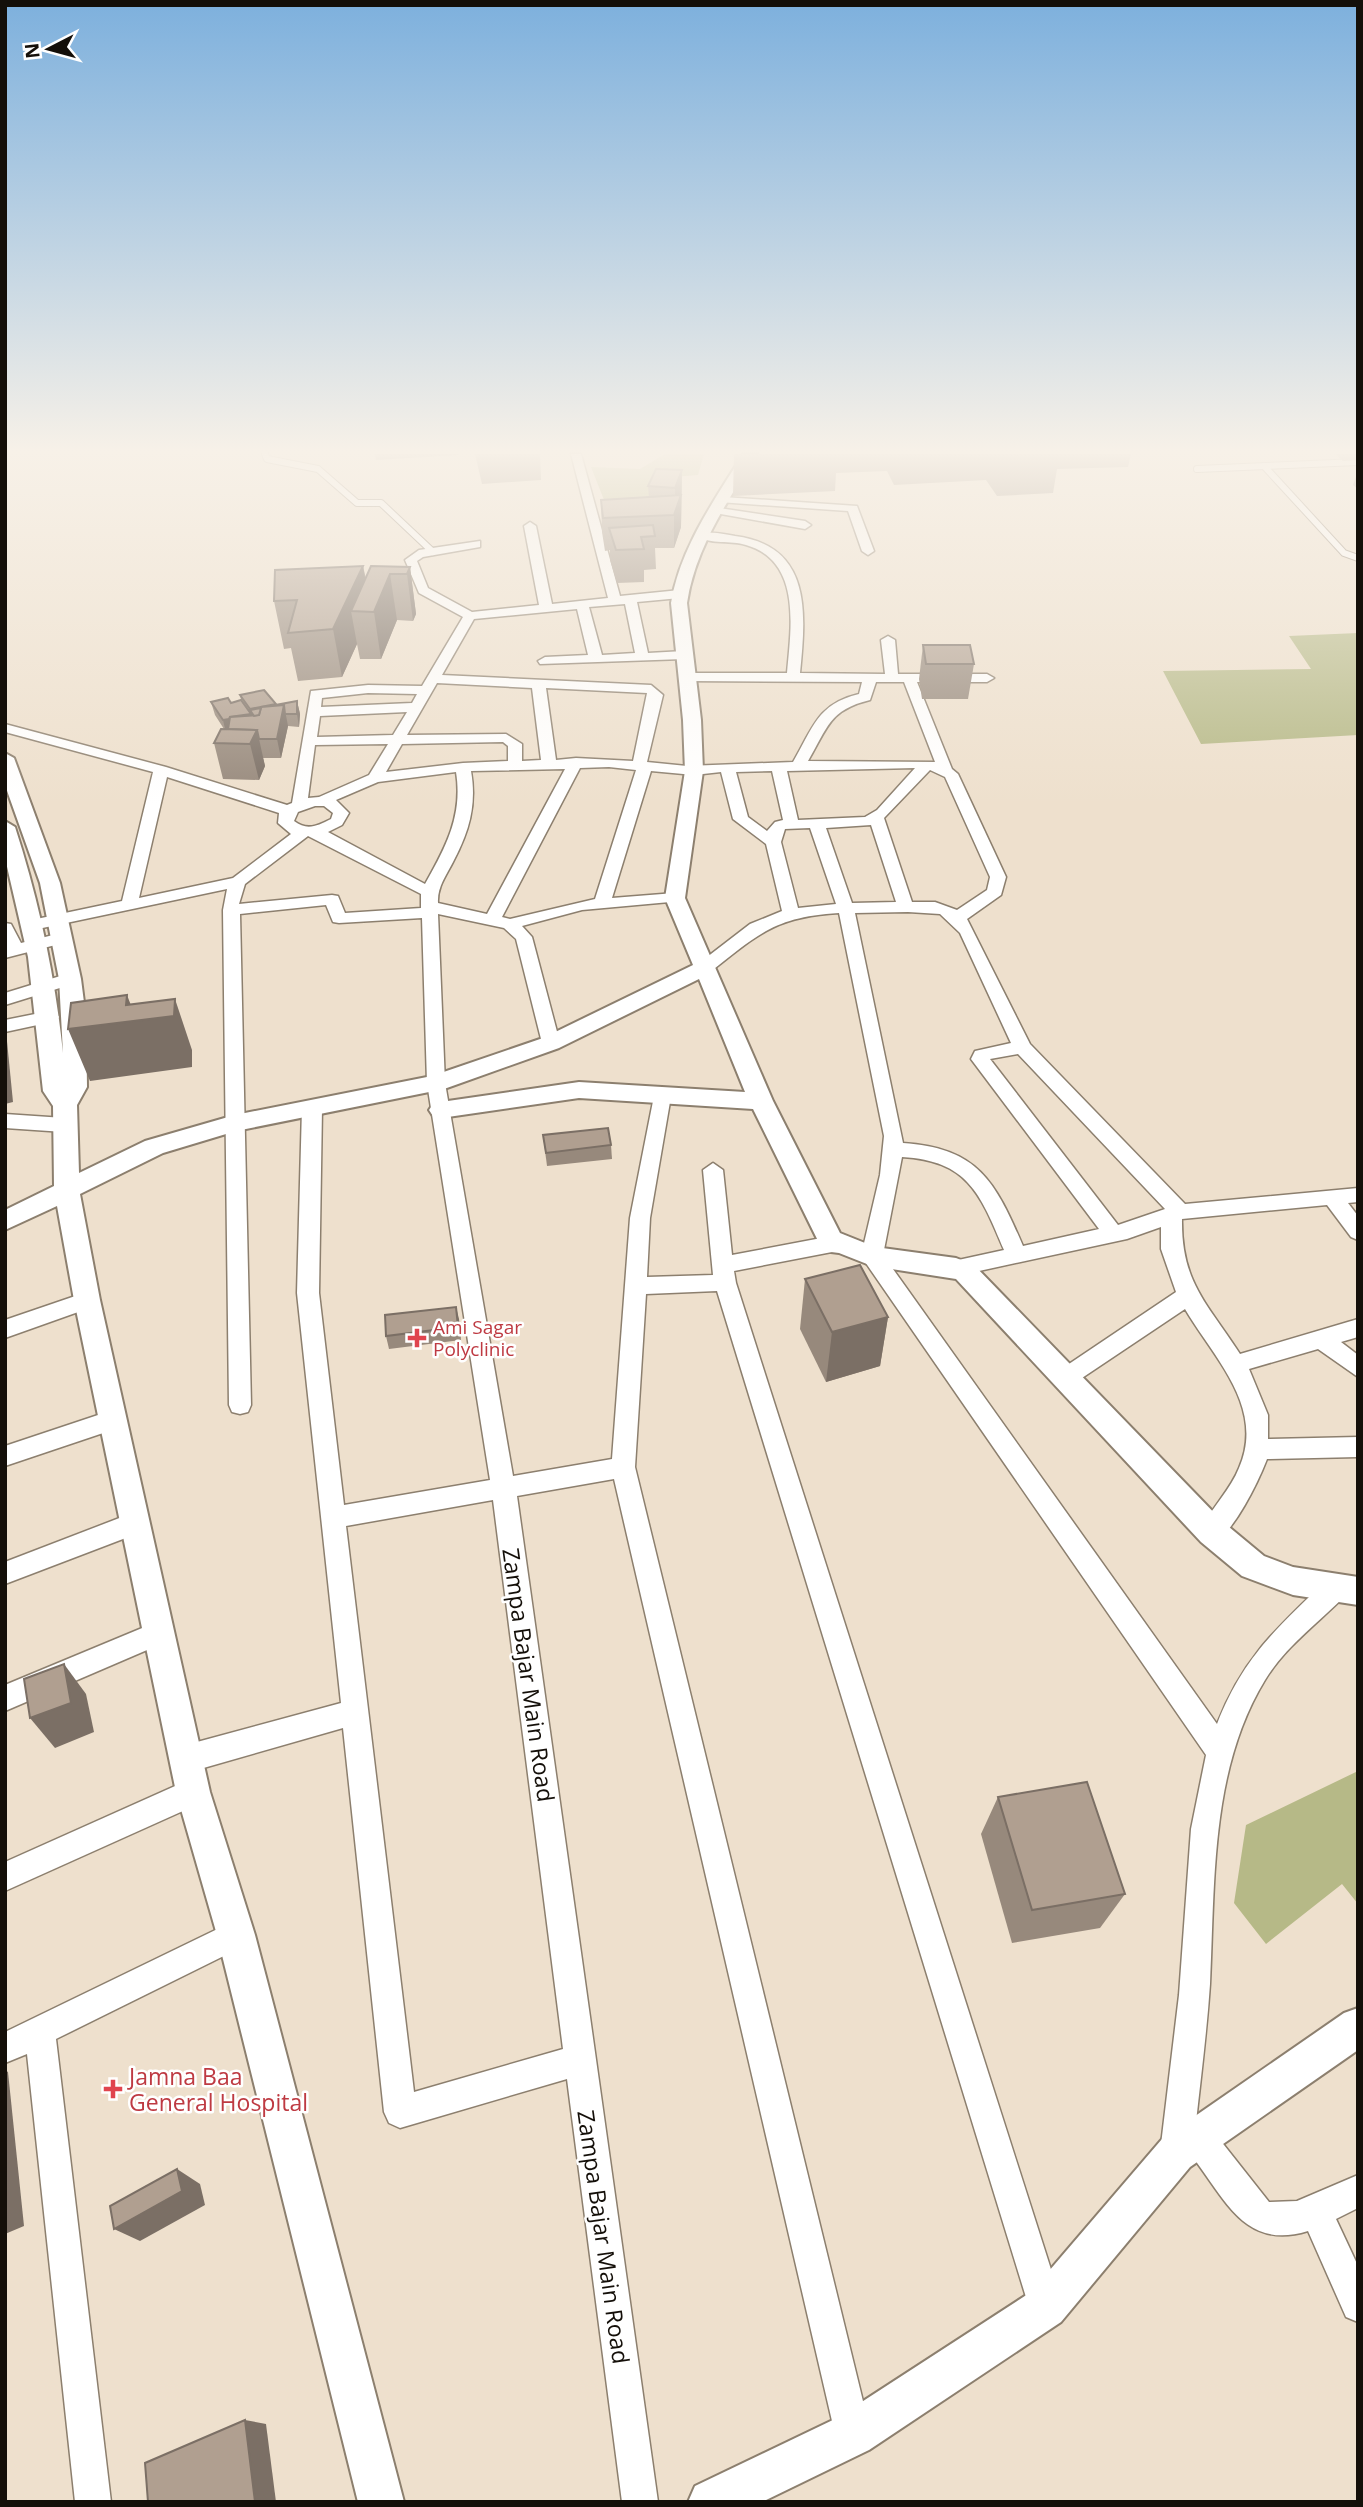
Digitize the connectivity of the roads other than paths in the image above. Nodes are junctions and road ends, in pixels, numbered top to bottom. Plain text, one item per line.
1 (415, 571) edge
2 (539, 571) edge
3 (607, 571) edge
4 (687, 571) edge
5 (787, 571) edge
6 (680, 594) junction
7 (630, 599) junction
8 (615, 601) junction
9 (582, 604) junction
10 (546, 607) junction
11 (470, 616) junction
12 (888, 640) dead end
13 (642, 657) junction
14 (596, 659) junction
15 (545, 662) dead end
16 (685, 666) junction
17 (793, 678) junction
18 (870, 678) junction
19 (892, 678) junction
20 (909, 678) junction
21 (987, 678) dead end
22 (428, 684) junction
23 (538, 684) junction
24 (415, 707) junction
25 (313, 712) junction
26 (5, 728) edge
27 (396, 740) junction
28 (310, 741) junction
29 (5, 758) edge
30 (549, 762) junction
31 (576, 762) junction
32 (515, 763) junction
33 (778, 765) junction
34 (799, 765) junction
35 (926, 765) junction
36 (642, 766) junction
37 (463, 767) junction
38 (727, 767) junction
39 (693, 769) junction
40 (945, 769) junction
41 (161, 770) junction
42 (375, 778) junction
43 (322, 801) junction
44 (294, 808) junction
45 (876, 817) junction
46 (816, 822) junction
47 (791, 823) junction
48 (5, 827) edge
49 (310, 832) junction
50 (773, 842) junction
51 (238, 882) junction
52 (676, 898) junction
53 (430, 903) junction
54 (601, 903) junction
55 (129, 905) junction
56 (906, 908) junction
57 (846, 909) junction
58 (231, 910) junction
59 (791, 915) junction
60 (958, 917) junction
61 (501, 922) junction
62 (5, 928) edge
63 (59, 929) junction
64 (23, 943) edge
65 (704, 968) junction
66 (70, 979) junction
67 (47, 986) junction
68 (5, 999) edge
69 (50, 1017) junction
70 (5, 1026) edge
71 (551, 1043) junction
72 (1021, 1047) junction
73 (436, 1083) junction
74 (662, 1096) junction
75 (761, 1101) junction
76 (312, 1108) junction
77 (441, 1110) junction
78 (65, 1115) junction
79 (5, 1121) edge
80 (235, 1124) junction
81 (893, 1149) junction
82 (713, 1170) dead end
83 (67, 1191) junction
84 (1358, 1195) edge
85 (1332, 1197) junction
86 (1176, 1213) junction
87 (5, 1221) edge
88 (1113, 1233) junction
89 (1358, 1233) edge
90 (832, 1244) junction
91 (1016, 1253) junction
92 (872, 1256) junction
93 (956, 1268) junction
94 (723, 1274) junction
95 (635, 1286) junction
96 (1186, 1297) junction
97 (87, 1300) junction
98 (1358, 1328) edge
99 (5, 1329) edge
100 (1324, 1339) junction
101 (1237, 1364) junction
102 (1358, 1368) edge
103 (1065, 1378) junction
104 (240, 1405) dead end
105 (113, 1420) junction
106 (1358, 1447) edge
107 (1257, 1449) junction
108 (5, 1456) edge
109 (623, 1467) junction
110 (503, 1486) junction
111 (332, 1518) junction
112 (135, 1523) junction
113 (1212, 1532) junction
114 (5, 1573) edge
115 (1347, 1589) edge
116 (159, 1633) junction
117 (5, 1698) edge
118 (354, 1712) junction
119 (1219, 1750) junction
120 (189, 1776) junction
121 (5, 1877) edge
122 (236, 1935) junction
123 (1358, 2027) edge
124 (40, 2032) junction
125 (5, 2048) edge
126 (580, 2060) junction
127 (1187, 2145) junction
128 (1358, 2191) edge
129 (1315, 2210) junction
130 (1358, 2305) edge
131 (1046, 2307) junction
132 (853, 2434) junction
133 (93, 2502) edge
134 (382, 2502) edge
135 (640, 2502) edge
136 (711, 2502) edge

1 - 11 street
2 - 10 street
3 - 8 street
4 - 6 street
5 - 17 street
6 - 7 street
6 - 16 street
7 - 8 street
7 - 13 street
8 - 9 street
9 - 10 street
9 - 14 street
10 - 11 street
11 - 22 street
12 - 19 street
13 - 14 street
13 - 16 street
14 - 15 street
16 - 17 street
16 - 39 street
17 - 18 street
18 - 19 street
18 - 34 street
19 - 20 street
20 - 21 street
20 - 40 street
22 - 23 street
22 - 24 street
22 - 25 street
23 - 30 street
23 - 36 street
24 - 25 street
24 - 27 street
25 - 28 street
26 - 41 street
27 - 28 street
27 - 32 street
27 - 42 street
28 - 44 street
29 - 63 street
30 - 31 street
30 - 32 street
31 - 36 street
31 - 61 street
32 - 37 street
33 - 34 street
33 - 38 street
33 - 47 street
34 - 35 street
35 - 40 street
35 - 45 street
36 - 39 street
36 - 54 street
37 - 42 street
37 - 53 street
38 - 39 street
38 - 50 street
39 - 52 street
40 - 60 street
41 - 44 street
41 - 55 street
42 - 43 street
43 - 44 street
43 - 49 street
44 - 49 street
45 - 46 street
45 - 56 street
46 - 47 street
46 - 57 street
47 - 50 street
48 - 64 street
49 - 51 street
49 - 53 street
50 - 59 street
51 - 55 street
51 - 58 street
52 - 54 street
52 - 65 street
53 - 58 street
53 - 61 street
53 - 73 street, Zampa Bajar Main Road
54 - 61 street
55 - 63 street
56 - 57 street
56 - 60 street
57 - 59 street
57 - 81 street
58 - 80 street
59 - 65 street
60 - 72 street
61 - 71 street
62 - 64 street
63 - 64 street
63 - 66 street
64 - 67 street
65 - 71 street
65 - 75 street
66 - 67 street
66 - 78 street
67 - 68 street
67 - 69 street
69 - 70 street
69 - 78 street
71 - 73 street
72 - 86 street
72 - 88 street
73 - 76 street
73 - 77 street, Zampa Bajar Main Road
74 - 75 street
74 - 77 street
74 - 95 street
75 - 90 street
76 - 80 street
76 - 111 street
77 - 110 street, Zampa Bajar Main Road
78 - 79 street
78 - 83 street
80 - 83 street
80 - 104 street
81 - 91 street
81 - 92 street
82 - 94 street
83 - 87 street
83 - 97 street
84 - 85 street
85 - 86 street
85 - 89 street
86 - 88 street
86 - 96 street
88 - 91 street
90 - 92 street
90 - 94 street
91 - 93 street
92 - 93 street
92 - 119 street
93 - 103 street
94 - 95 street
94 - 131 street
95 - 109 street
96 - 101 street
96 - 103 street
97 - 99 street
97 - 105 street
98 - 100 street
100 - 101 street
100 - 102 street
101 - 107 street
103 - 113 street
105 - 108 street
105 - 112 street
106 - 107 street
107 - 113 street
109 - 110 street
109 - 132 street
110 - 111 street
110 - 126 street, Zampa Bajar Main Road
111 - 118 street
112 - 114 street
112 - 116 street
113 - 115 street
115 - 119 street
116 - 117 street
116 - 120 street
118 - 120 street
118 - 126 street
119 - 127 street
120 - 121 street
120 - 122 street
122 - 124 street
122 - 134 street
123 - 127 street
124 - 125 street
124 - 133 street
126 - 135 street, Zampa Bajar Main Road
127 - 129 street
127 - 131 street
128 - 129 street
129 - 130 street
131 - 132 street
132 - 136 street

